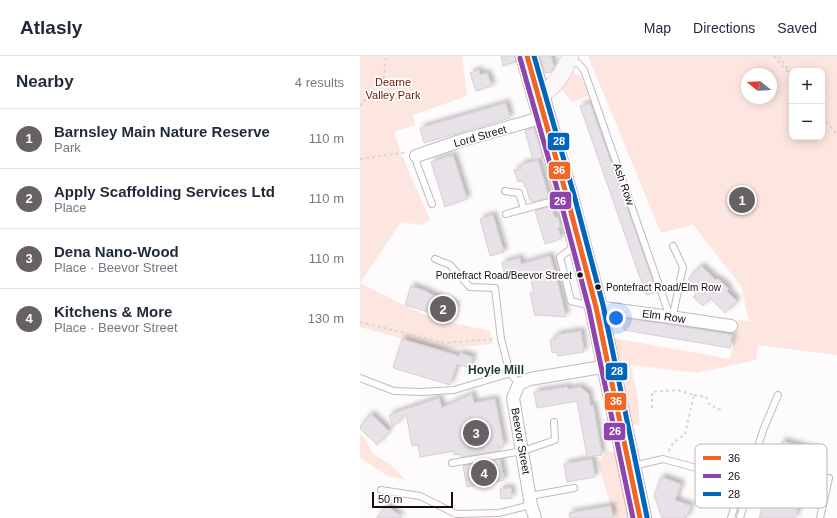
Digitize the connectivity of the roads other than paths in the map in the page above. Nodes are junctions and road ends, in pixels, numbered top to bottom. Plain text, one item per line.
1 (527, 56) edge
2 (569, 58) edge
3 (538, 96) junction
4 (544, 117) junction
5 (416, 156) joint
6 (505, 191) dead end
7 (567, 197) junction
8 (432, 204) dead end
9 (524, 209) junction
10 (506, 214) dead end
11 (673, 246) dead end
12 (435, 259) dead end
13 (596, 307) junction
14 (670, 317) junction
15 (731, 326) dead end
16 (608, 366) junction
17 (510, 373) junction
18 (360, 378) edge
19 (519, 384) junction
20 (778, 395) dead end
21 (554, 422) dead end
22 (758, 444) edge
23 (523, 451) junction
24 (452, 463) dead end
25 (629, 467) junction
26 (695, 468) edge
27 (829, 478) dead end
28 (827, 487) edge
29 (574, 488) dead end
30 (382, 490) dead end
31 (531, 501) junction
32 (734, 508) edge
33 (743, 508) edge
34 (822, 508) edge
35 (535, 518) edge
36 (640, 518) edge
37 (731, 518) edge
38 (740, 518) edge
39 (820, 518) edge

1 - 3 highway
2 - 3 street
2 - 14 lane, Ash Row
3 - 4 highway
4 - 5 street, Lord Street
4 - 7 highway
5 - 8 lane
6 - 9 lane
7 - 9 lane
7 - 13 highway
9 - 10 lane
11 - 14 lane
12 - 17 lane
13 - 14 street, Elm Row
13 - 16 highway
14 - 15 street, Elm Row
16 - 19 street
16 - 25 highway
17 - 18 lane
17 - 19 lane
19 - 23 street, Beevor Street
20 - 22 lane
21 - 23 lane
23 - 24 lane
23 - 31 street, Beevor Street
25 - 26 lane
25 - 36 highway
27 - 28 lane
29 - 31 lane
30 - 31 lane
31 - 35 street, Beevor Street
32 - 37 lane
33 - 38 lane
34 - 39 lane

